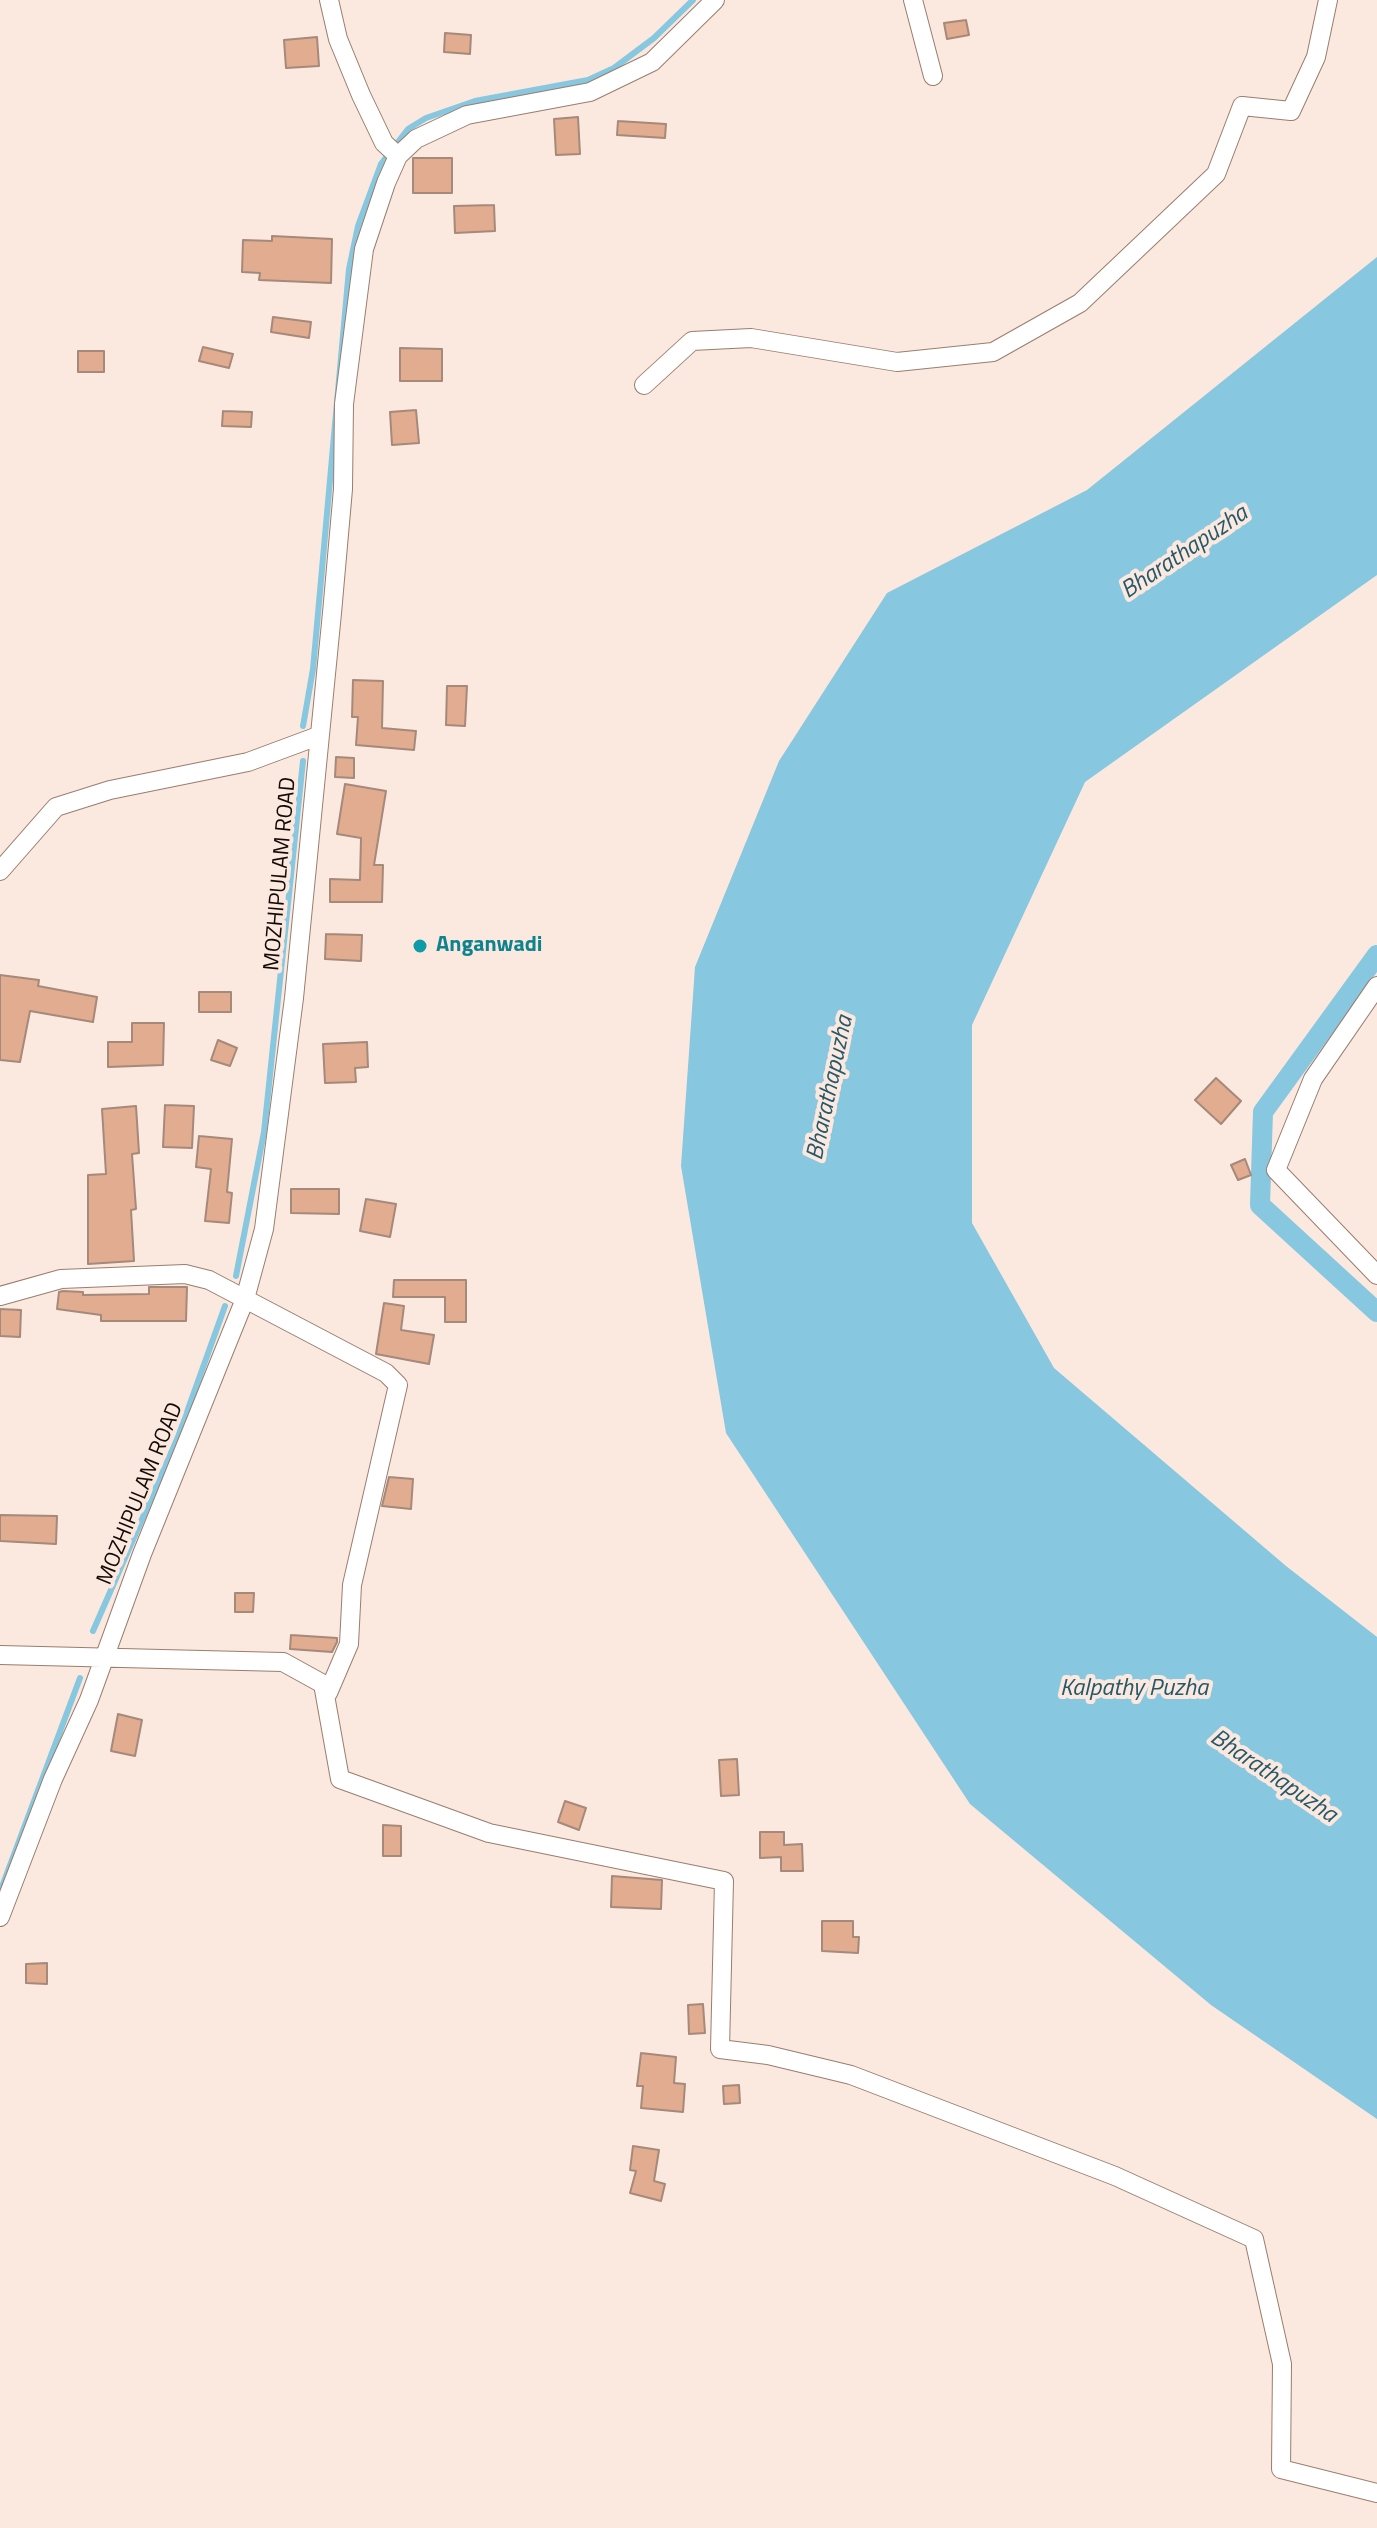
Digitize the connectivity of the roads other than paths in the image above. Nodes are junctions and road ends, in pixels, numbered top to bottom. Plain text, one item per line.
1 (329, 0) edge
2 (715, 0) edge
3 (913, 0) edge
4 (1328, 0) edge
5 (933, 76) dead end
6 (391, 150) junction
7 (644, 385) dead end
8 (318, 736) junction
9 (0, 871) edge
10 (1377, 986) edge
11 (1377, 1275) edge
12 (0, 1296) edge
13 (245, 1299) junction
14 (0, 1655) edge
15 (103, 1658) junction
16 (323, 1684) junction
17 (0, 1917) edge
18 (1377, 2493) edge

1 - 6 street
2 - 6 street
3 - 5 street
4 - 7 street
6 - 8 street, MOZHIPULAM ROAD
8 - 9 street
8 - 13 street, MOZHIPULAM ROAD
10 - 11 street
12 - 13 street
13 - 15 street, MOZHIPULAM ROAD
13 - 16 street
14 - 15 street
15 - 16 street
15 - 17 street, MOZHIPULAM ROAD
16 - 18 street

